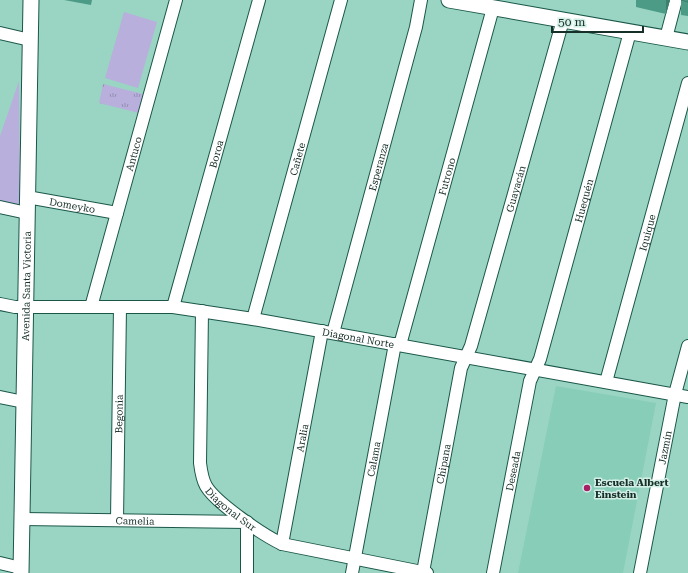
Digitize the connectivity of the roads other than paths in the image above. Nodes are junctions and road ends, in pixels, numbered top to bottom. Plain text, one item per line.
1 (30, 0) edge
2 (176, 0) edge
3 (259, 0) edge
4 (341, 0) edge
5 (421, 0) edge
6 (449, 0) edge
7 (676, 0) edge
8 (493, 8) junction
9 (563, 20) junction
10 (630, 32) junction
11 (0, 33) edge
12 (666, 38) junction
13 (30, 40) junction
14 (688, 42) edge
15 (688, 84) edge
16 (27, 197) junction
17 (0, 207) edge
18 (27, 213) junction
19 (117, 213) junction
20 (0, 304) edge
21 (26, 306) junction
22 (91, 307) junction
23 (120, 307) junction
24 (174, 307) junction
25 (202, 311) junction
26 (253, 319) junction
27 (327, 332) junction
28 (398, 345) junction
29 (688, 346) edge
30 (466, 357) junction
31 (536, 369) junction
32 (606, 382) junction
33 (675, 394) junction
34 (0, 396) edge
35 (688, 397) edge
36 (24, 402) junction
37 (22, 519) junction
38 (117, 520) junction
39 (247, 522) junction
40 (282, 544) junction
41 (355, 559) junction
42 (0, 563) edge
43 (21, 571) edge
44 (247, 573) edge
45 (352, 573) edge
46 (425, 573) edge
47 (493, 573) edge
48 (640, 573) edge

1 - 13 street, Avenida Santa Victoria
2 - 19 street, Antuco
3 - 24 street, Boroa
4 - 26 street, Cañete
5 - 27 street, Esperanza
6 - 8 street
7 - 12 street
8 - 9 street
8 - 28 street, Futrono
9 - 10 street
9 - 30 street, Guayacán
10 - 12 street
10 - 31 street, Huequén
11 - 13 street
12 - 14 street
13 - 16 street, Avenida Santa Victoria
15 - 32 street, Iquique
16 - 18 street, Avenida Santa Victoria
16 - 19 street, Domeyko
17 - 18 street
18 - 21 street, Avenida Santa Victoria
19 - 22 street, Antuco
20 - 21 street, Diagonal Norte
21 - 22 street, Diagonal Norte
21 - 36 street, Avenida Santa Victoria
22 - 23 street, Diagonal Norte
23 - 24 street, Diagonal Norte
23 - 38 street, Begonia
24 - 25 street, Diagonal Norte
25 - 26 street, Diagonal Norte
25 - 39 street, Diagonal Sur
26 - 27 street, Diagonal Norte
27 - 28 street, Diagonal Norte
27 - 40 street, Aralia
28 - 30 street, Diagonal Norte
28 - 41 street, Calama
29 - 33 street, Jazmín
30 - 31 street, Diagonal Norte
30 - 46 street, Chipana
31 - 32 street, Diagonal Norte
31 - 47 street, Deseada
32 - 33 street, Diagonal Norte
33 - 35 street, Diagonal Norte
33 - 48 street, Jazmín
34 - 36 street
36 - 37 street, Avenida Santa Victoria
37 - 38 street, Camelia
37 - 43 street, Avenida Santa Victoria
38 - 39 street, Camelia
39 - 40 street, Diagonal Sur
39 - 44 street
40 - 41 street, Diagonal Sur
41 - 45 street, Calama
41 - 46 street, Diagonal Sur
42 - 43 street

